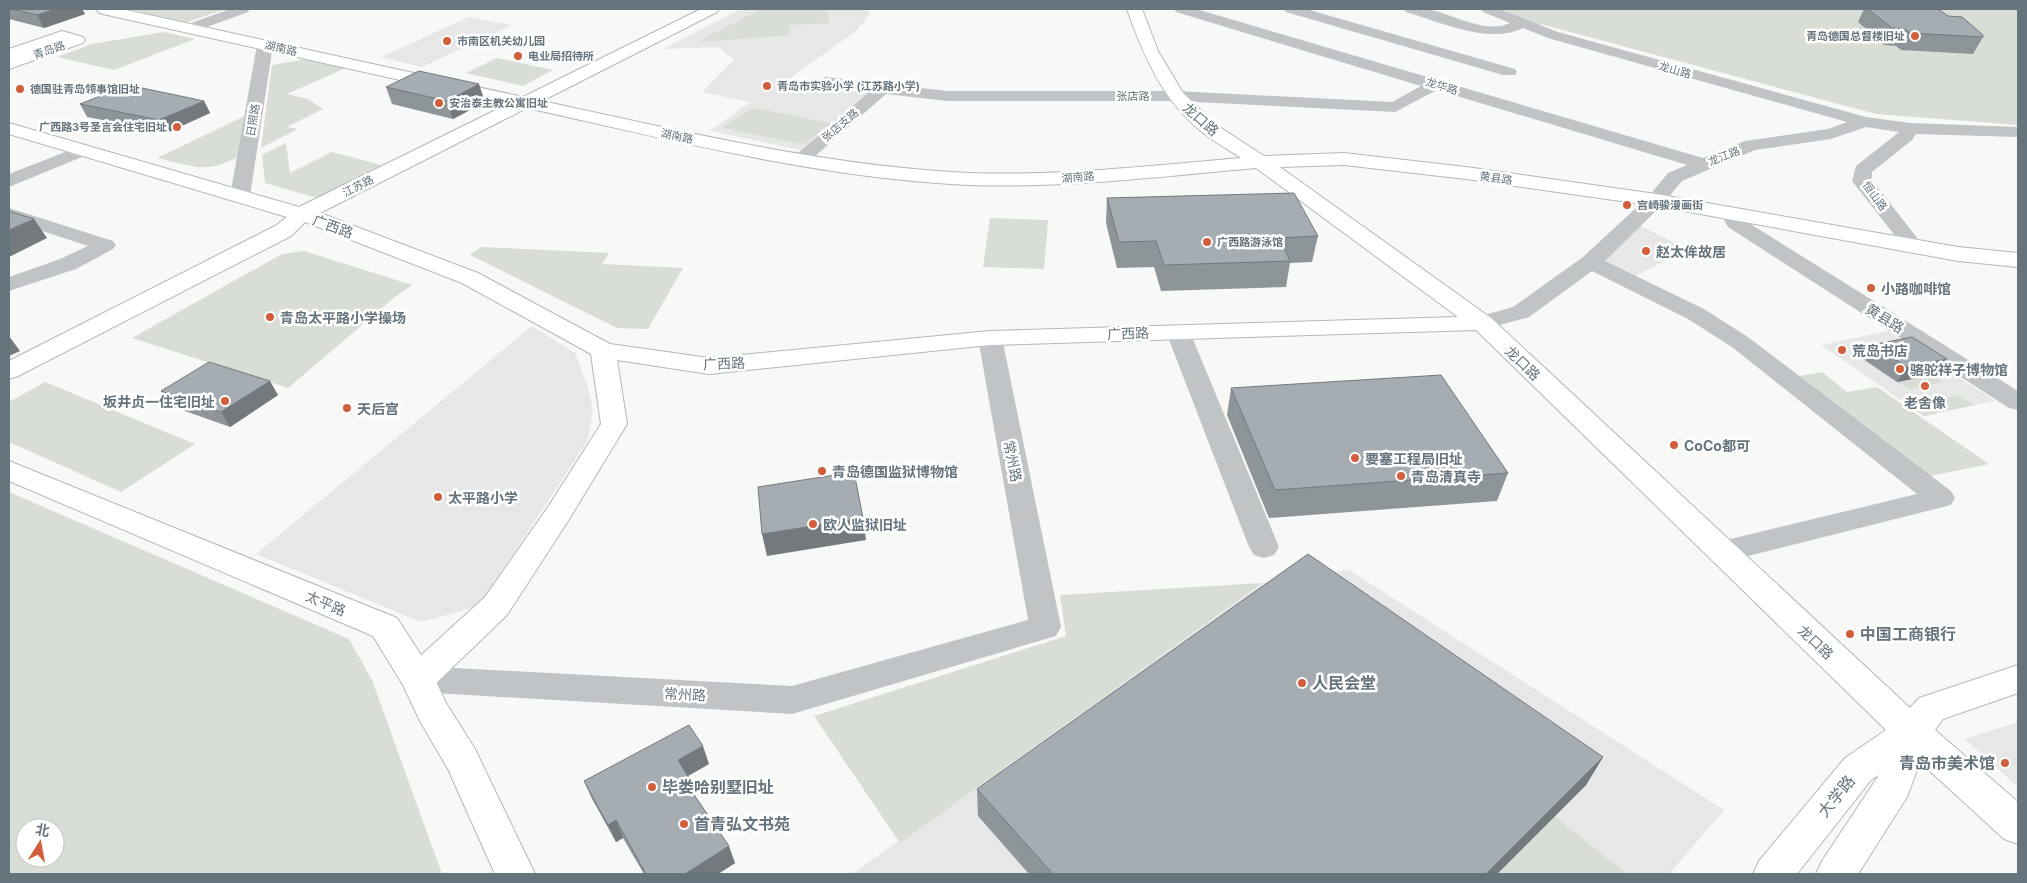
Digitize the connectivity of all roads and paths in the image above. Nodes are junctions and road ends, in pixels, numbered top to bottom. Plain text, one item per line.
1 (103, 9) edge
2 (243, 9) edge
3 (712, 9) edge
4 (729, 9) edge
5 (1135, 9) edge
6 (1182, 9) edge
7 (1291, 9) edge
8 (1411, 9) edge
9 (1488, 9) edge
10 (1522, 23) junction
11 (191, 28) junction
12 (265, 45) junction
13 (9, 54) edge
14 (9, 64) edge
15 (1509, 72) dead end
16 (825, 82) dead end
17 (1436, 84) junction
18 (881, 90) junction
19 (1176, 96) junction
20 (530, 104) junction
21 (1865, 122) junction
22 (9, 128) edge
23 (1910, 128) junction
24 (2018, 132) edge
25 (83, 150) junction
26 (799, 160) junction
27 (1260, 162) junction
28 (1702, 164) junction
29 (9, 181) edge
30 (240, 196) junction
31 (1656, 200) junction
32 (9, 214) edge
33 (1731, 214) junction
34 (311, 217) junction
35 (1914, 247) junction
36 (2018, 260) edge
37 (1591, 262) junction
38 (9, 284) edge
39 (1482, 323) junction
40 (1178, 332) junction
41 (990, 338) junction
42 (603, 350) junction
43 (9, 371) edge
44 (2018, 402) edge
45 (9, 470) edge
46 (1264, 547) dead end
47 (1720, 552) junction
48 (418, 679) junction
49 (2018, 679) edge
50 (1912, 732) junction
51 (2018, 826) edge
52 (515, 874) edge
53 (1773, 874) edge
54 (1836, 874) edge

1 - 11 main road, 湖南路
2 - 11 street
3 - 20 main road, 江苏路
4 - 20 main road, 江苏路
5 - 19 main road, 龙口路
6 - 17 street, 龙华路
7 - 15 street
8 - 10 street
9 - 10 street, 龙山路
10 - 21 street, 龙山路
11 - 12 main road, 湖南路
12 - 20 main road, 湖南路
12 - 30 street, 日照路
13 - 14 main road, 青岛路
16 - 18 street, 张店路
17 - 19 street, 张店路
17 - 28 street, 龙华路
18 - 19 street, 张店路
18 - 26 street, 张店支路
19 - 27 main road, 龙口路
20 - 26 main road, 湖南路
20 - 34 main road, 江苏路
21 - 23 street, 龙江路
21 - 28 street, 龙江路
22 - 25 main road, 广西路
23 - 24 street, 龙江路
23 - 35 street, 恒山路
25 - 29 street
25 - 30 main road, 广西路
26 - 27 main road, 湖南路
27 - 31 main road, 黄县路
27 - 39 main road, 龙口路
28 - 31 street, 龙江路
30 - 34 main road, 广西路
31 - 33 main road, 黄县路
31 - 37 street, 龙江路
32 - 38 street
33 - 35 main road, 黄县路
33 - 44 street, 黄县路
34 - 42 main road, 广西路
34 - 43 main road, 江苏路
35 - 36 main road, 黄县路
37 - 39 street, 龙江路
37 - 47 street
39 - 40 main road, 广西路
39 - 47 main road, 龙口路
40 - 41 main road, 广西路
40 - 46 street
41 - 42 main road, 广西路
41 - 48 street, 常州路
42 - 48 main road
45 - 48 main road, 太平路
47 - 50 main road, 龙口路
48 - 52 main road, 太平路
49 - 50 main road, 大学路
50 - 51 main road, 龙口路
50 - 53 main road, 大学路
50 - 54 main road, 大学路

